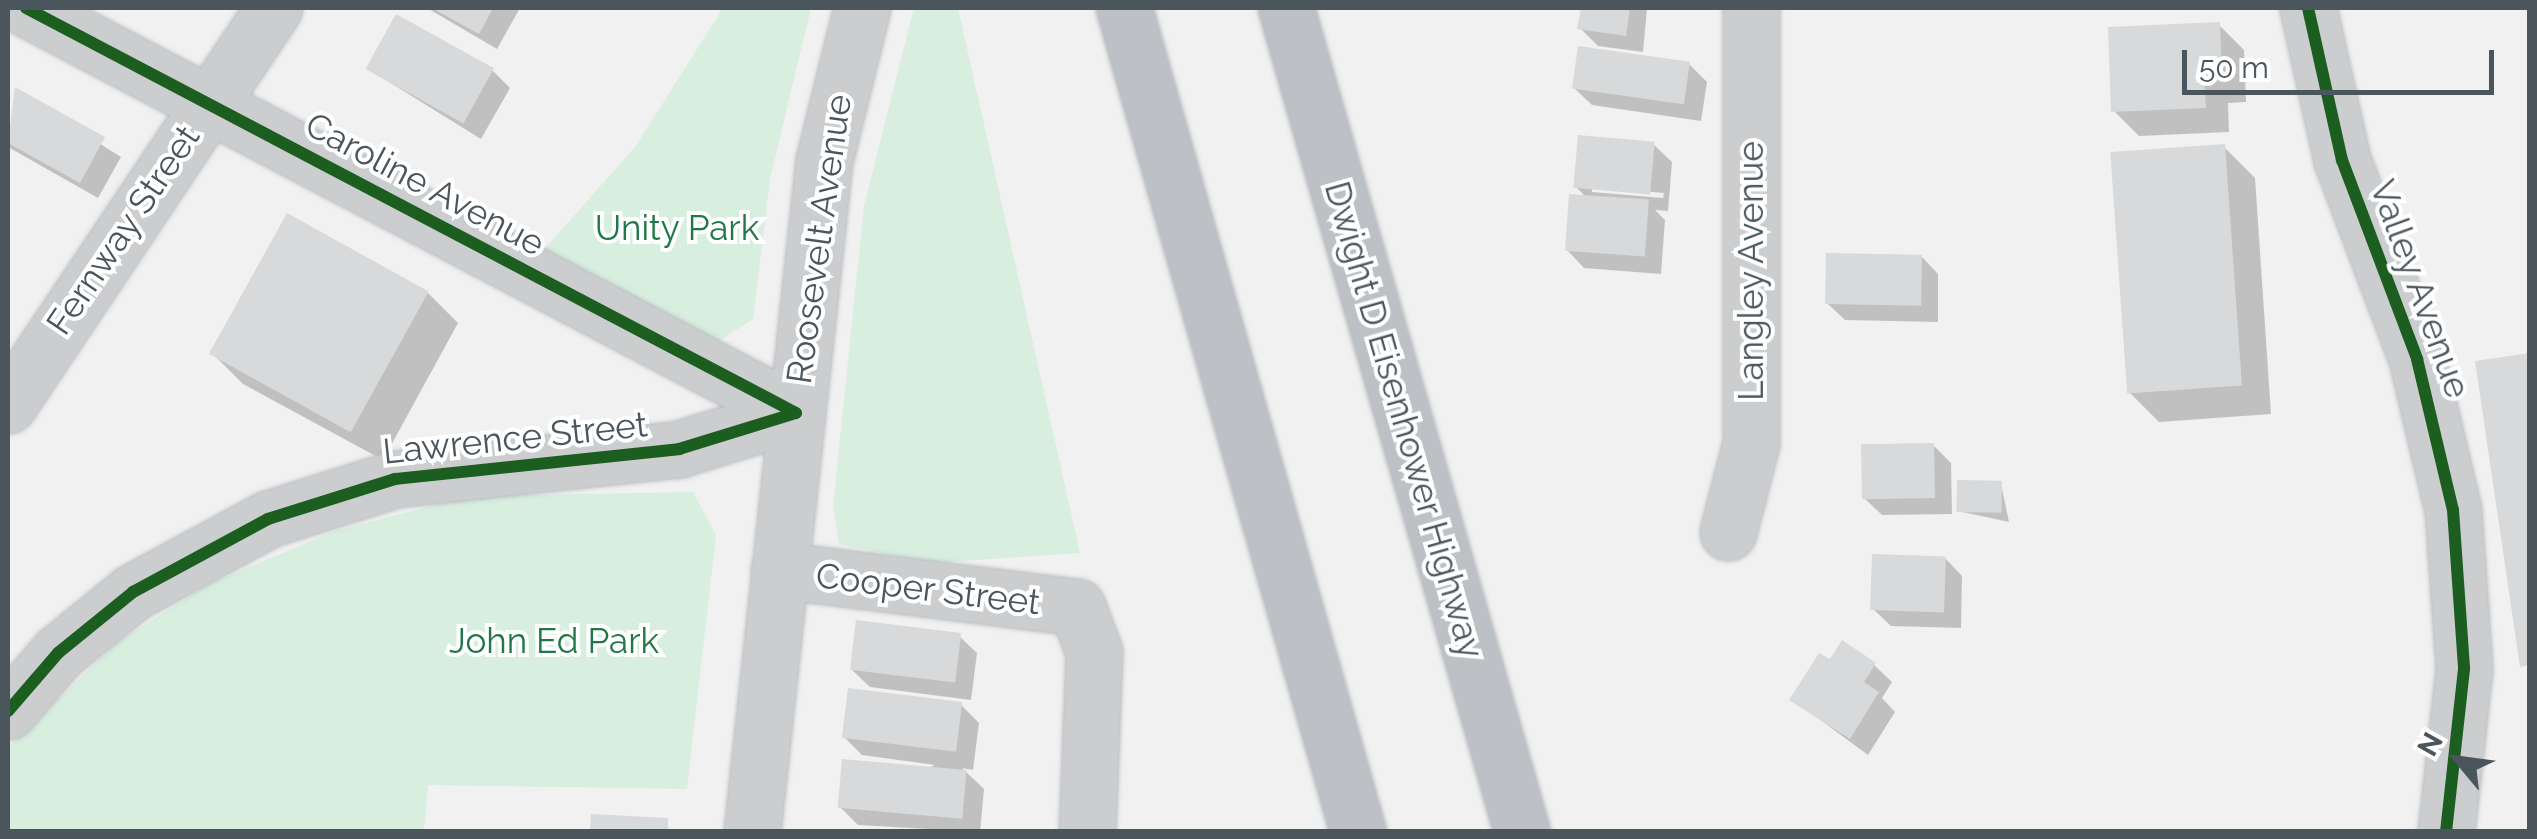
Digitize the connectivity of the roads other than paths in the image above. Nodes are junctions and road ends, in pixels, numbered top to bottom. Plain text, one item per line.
1 (26, 8) edge
2 (274, 8) edge
3 (862, 8) edge
4 (1124, 8) edge
5 (1286, 8) edge
6 (1751, 8) edge
7 (2308, 8) edge
8 (209, 104) junction
9 (8, 405) edge
10 (796, 414) junction
11 (1728, 532) dead end
12 (779, 570) junction
13 (8, 710) edge
14 (752, 832) edge
15 (1087, 832) edge
16 (1358, 832) edge
17 (1522, 832) edge
18 (2446, 832) edge

1 - 8 street, Caroline Avenue
2 - 8 street, Fernway Street
3 - 10 street, Roosevelt Avenue
4 - 16 highway
5 - 17 highway, Dwight D Eisenhower Highway
6 - 11 street, Langley Avenue
7 - 18 street, Valley Avenue
8 - 9 street, Fernway Street
8 - 10 street, Caroline Avenue
10 - 12 street, Roosevelt Avenue
10 - 13 street, Lawrence Street
12 - 14 street, Roosevelt Avenue
12 - 15 street, Cooper Street

